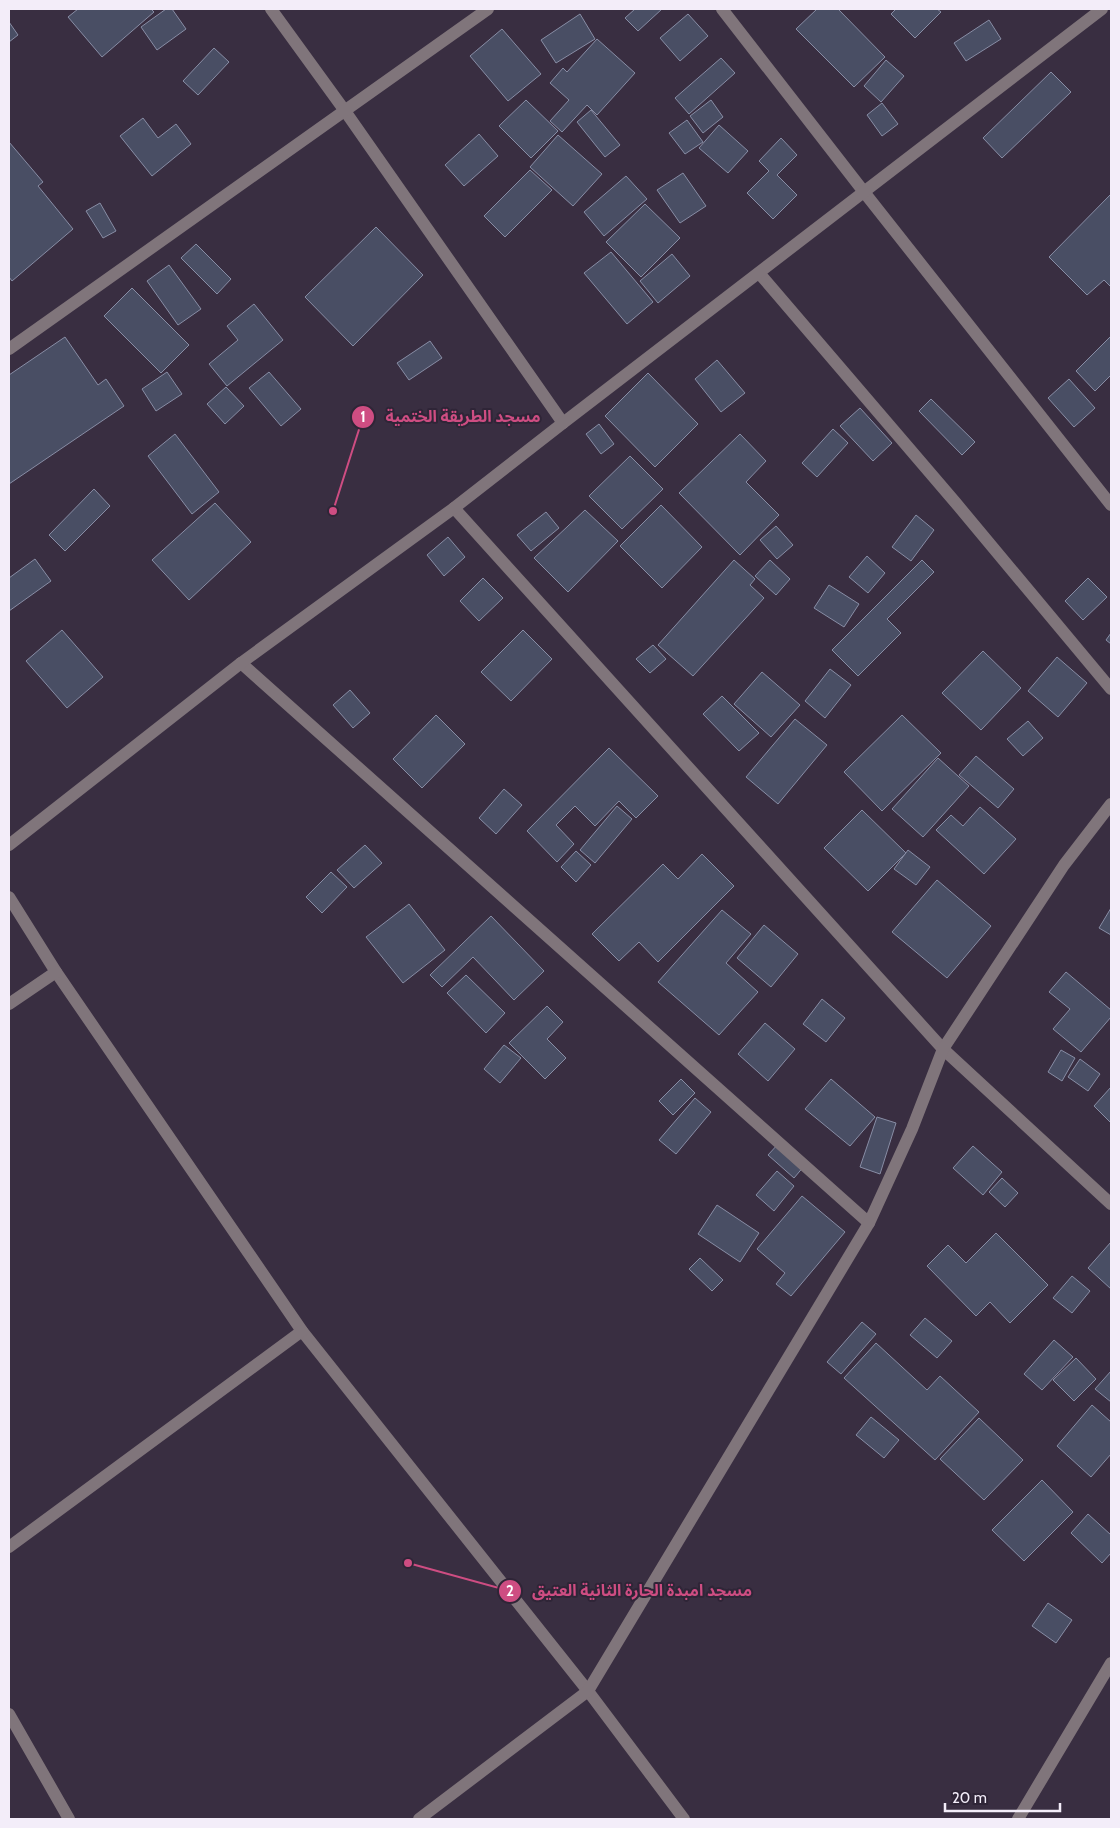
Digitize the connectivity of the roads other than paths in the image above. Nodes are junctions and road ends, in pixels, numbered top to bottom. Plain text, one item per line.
1 (271, 9) edge
2 (488, 9) edge
3 (722, 9) edge
4 (1102, 9) edge
5 (345, 110) junction
6 (864, 192) junction
7 (759, 272) junction
8 (9, 349) edge
9 (563, 423) junction
10 (1111, 504) edge
11 (454, 508) junction
12 (241, 663) junction
13 (1111, 689) edge
14 (1111, 804) edge
15 (9, 844) edge
16 (9, 898) edge
17 (56, 972) junction
18 (9, 1004) edge
19 (943, 1050) junction
20 (1111, 1204) edge
21 (869, 1223) junction
22 (302, 1331) junction
23 (9, 1547) edge
24 (1111, 1663) edge
25 (588, 1691) junction
26 (9, 1714) edge
27 (69, 1819) edge
28 (419, 1819) edge
29 (684, 1819) edge
30 (1018, 1819) edge

1 - 5 street
2 - 5 street
3 - 6 street
4 - 6 street
5 - 8 street
5 - 9 street
6 - 7 street
6 - 10 street
7 - 9 street
7 - 13 street
9 - 11 street
11 - 12 street
11 - 19 street
12 - 15 street
12 - 21 street
14 - 19 street
16 - 17 street
17 - 18 street
17 - 22 street
19 - 20 street
19 - 21 street
21 - 25 street
22 - 23 street
22 - 25 street
24 - 30 street
25 - 28 street
25 - 29 street
26 - 27 street

